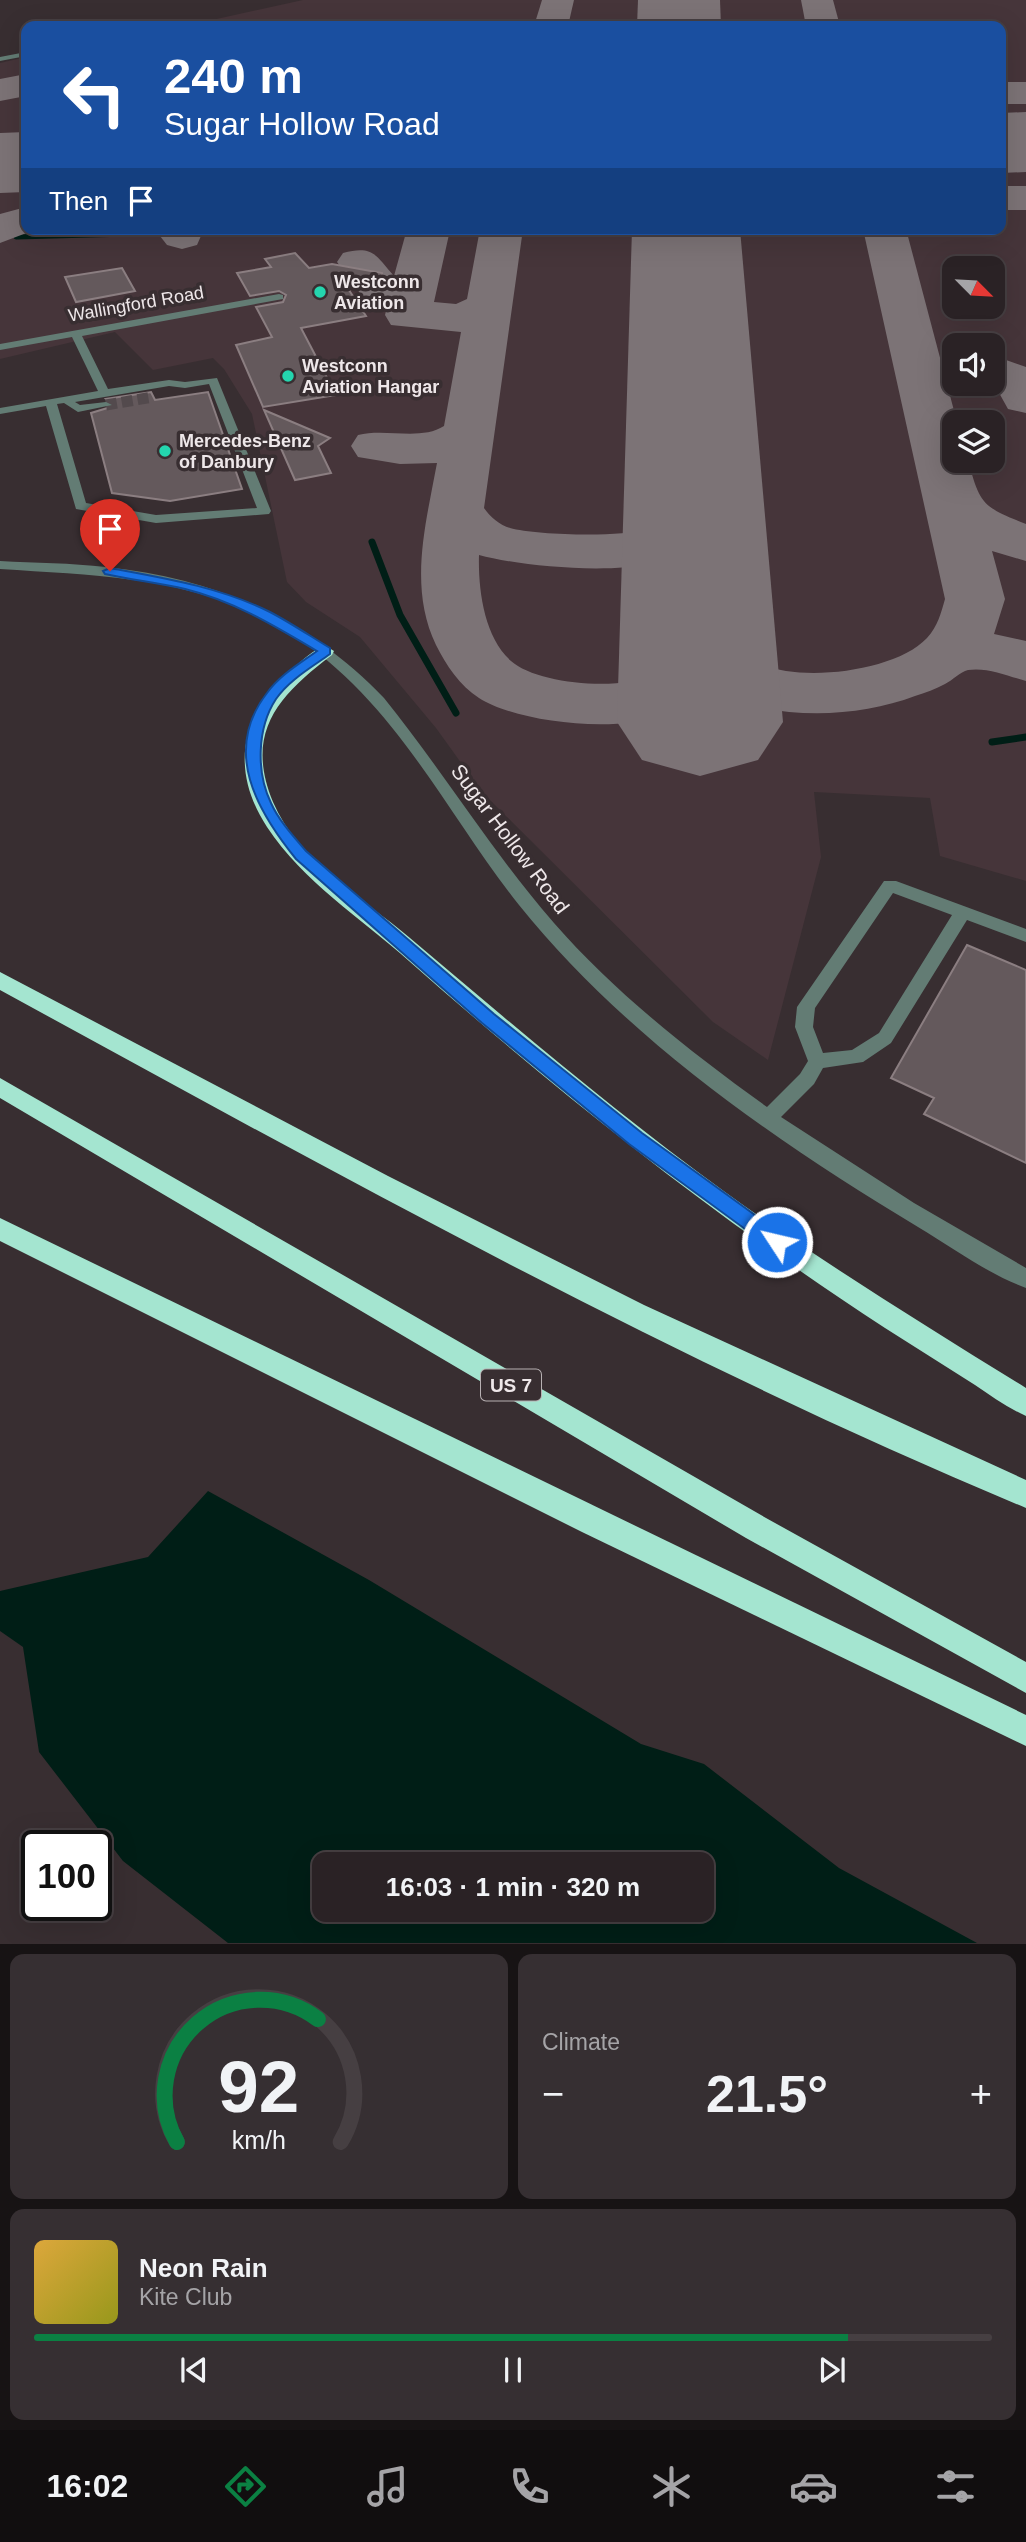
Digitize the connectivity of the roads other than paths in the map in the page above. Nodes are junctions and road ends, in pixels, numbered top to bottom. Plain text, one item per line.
1 (21, 55) edge
2 (0, 60) edge
3 (279, 297) dead end
4 (75, 332) junction
5 (0, 347) edge
6 (185, 385) junction
7 (153, 397) tunnel mouth
8 (105, 399) junction
9 (57, 400) junction
10 (0, 411) edge
11 (0, 565) edge
12 (326, 651) junction
13 (963, 912) junction
14 (1026, 936) edge
15 (0, 980) edge
16 (817, 1061) junction
17 (0, 1087) edge
18 (769, 1118) junction
19 (0, 1229) edge
20 (1026, 1279) edge
21 (1026, 1403) edge
22 (1026, 1494) edge
23 (1026, 1678) edge
24 (1026, 1731) edge

1 - 2 street
3 - 4 street, Wallingford Road
4 - 5 street, Wallingford Road
4 - 8 street
6 - 7 street
6 - 8 street
6 - 9 street
8 - 9 street
9 - 10 street
11 - 12 street, Sugar Hollow Road
12 - 18 street, Sugar Hollow Road
12 - 21 highway
13 - 14 street
13 - 16 street
13 - 16 street
15 - 22 highway
16 - 18 street
17 - 23 highway, US 7
18 - 20 street, Sugar Hollow Road
19 - 24 highway

